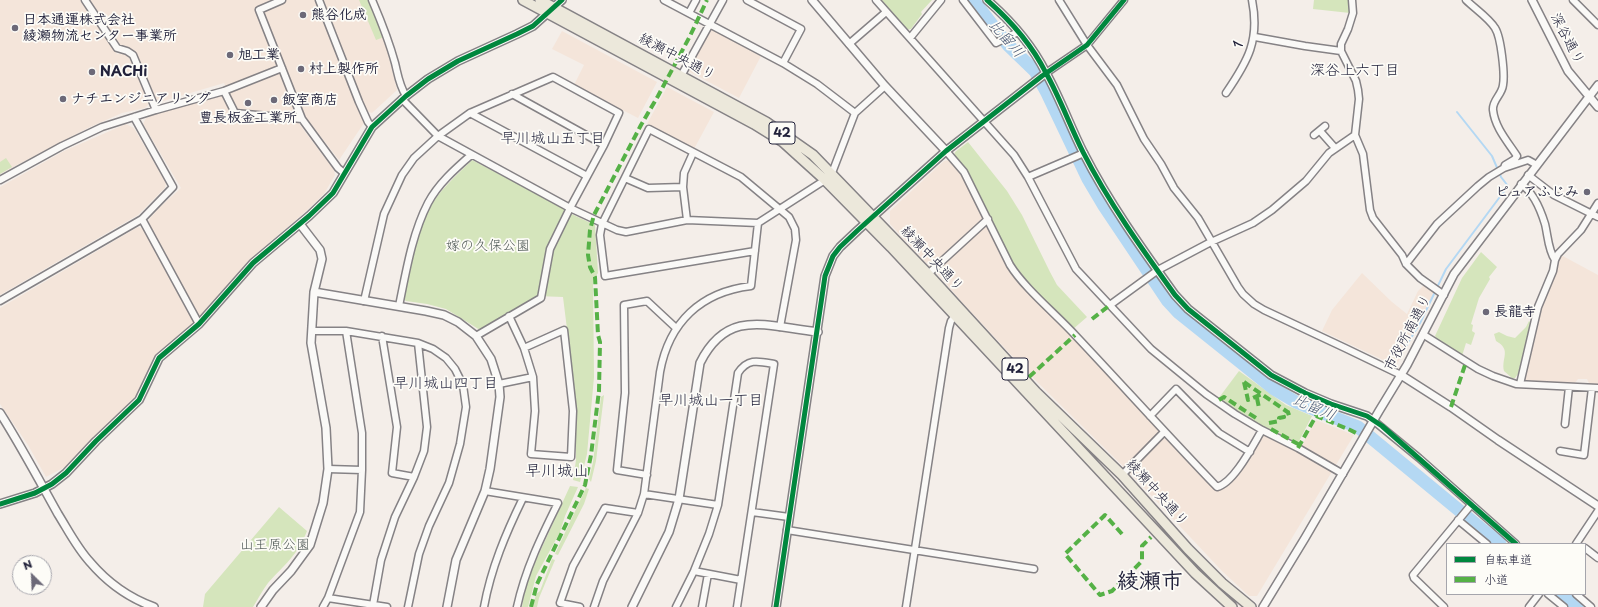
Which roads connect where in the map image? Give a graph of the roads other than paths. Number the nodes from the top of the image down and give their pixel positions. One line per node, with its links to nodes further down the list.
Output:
1 (85, 0): 47 (street)
2 (282, 0): 36 (street)
3 (319, 0): 54 (street)
4 (372, 0): 44 (street)
5 (523, 0): 24 (main road, 綾瀬中央通り / 42)
6 (540, 0): 24 (main road, 綾瀬中央通り / 42)
7 (562, 0): 24 (street)
8 (664, 0): 26 (street)
9 (696, 0): 26 (street)
10 (723, 0): 27 (street)
11 (747, 0): 35 (street)
12 (812, 0): 32 (street)
13 (876, 0): 25 (street)
14 (941, 0): 31 (street)
15 (962, 0): 29 (street)
16 (987, 0): 29 (street)
17 (1059, 0): 33 (street)
18 (1124, 0): 33 (street)
19 (1252, 0): 30 (street, 1)
20 (1352, 0): 34 (street)
21 (1466, 0): 66 (street)
22 (1532, 0): 45 (street, 深谷通り)
23 (1576, 1): 28 (street)
24 (551, 10): 37 (main road, 綾瀬中央通り / 42); 44 (street)
25 (886, 12): 31 (street); 32 (street)
26 (691, 14): 27 (street)
27 (708, 23): 35 (street); 37 (street)
28 (1598, 25)
29 (1018, 32): 38 (street)
30 (1255, 37): 34 (street); 42 (street, 1)
31 (910, 38): 52 (street)
32 (849, 44): 40 (street)
33 (1087, 45): 38 (street); 87 (street)
34 (1341, 51): 57 (street)
35 (783, 63): 49 (street)
36 (282, 68): 41 (street); 51 (street)
37 (671, 74): 70 (main road, 綾瀬中央通り / 42)
38 (1044, 74): 52 (street); 63 (street)
39 (1598, 85): 45 (street, 市役所南通り)
40 (885, 86): 49 (street); 61 (street)
41 (224, 91): 47 (street); 51 (street)
42 (1226, 93)
43 (512, 94): 48 (street); 59 (street); 59 (street)
44 (404, 97): 54 (street); 58 (street)
45 (1590, 97): 46 (street, 深谷通り); 65 (street, 市役所南通り)
46 (1598, 107)
47 (156, 110): 50 (street)
48 (470, 113): 58 (street); 69 (street)
49 (855, 113): 70 (street)
50 (134, 117): 73 (street); 80 (street)
51 (302, 119): 67 (street)
52 (984, 121): 61 (street); 71 (street)
53 (1325, 126): 55 (street)
54 (372, 127): 67 (street)
55 (1320, 131): 56 (street); 60 (street)
56 (1314, 135)
57 (1355, 135): 60 (street); 90 (street)
58 (438, 136): 64 (street); 96 (street)
59 (604, 145): 69 (street)
60 (1335, 148): 87 (street)
61 (946, 151): 81 (street); 83 (street)
62 (694, 153): 72 (street); 75 (street); 78 (street)
63 (1082, 154): 71 (street); 91 (street)
64 (471, 155): 77 (street); 98 (street)
65 (1537, 165): 66 (street); 68 (street, 市役所南通り)
66 (1504, 168): 90 (street)
67 (344, 173): 85 (street)
68 (1528, 175): 74 (street, 市役所南通り); 79 (street)
69 (587, 176): 77 (street)
70 (829, 176): 78 (street); 83 (main road, 綾瀬中央通り / 42)
71 (1028, 177): 97 (street)
72 (625, 178): 75 (street); 86 (street)
73 (0, 180)
74 (1521, 184): 89 (street); 94 (street, 市役所南通り)
75 (684, 187): 82 (street)
76 (1598, 203): 79 (street)
77 (570, 208): 86 (street); 99 (street)
78 (781, 209): 84 (street); 102 (street)
79 (1595, 216): 89 (street)
80 (142, 219): 95 (street); 101 (street)
81 (988, 219): 92 (street); 119 (street)
82 (687, 220): 84 (street); 86 (street)
83 (870, 220): 92 (main road, 綾瀬中央通り / 42); 100 (main road, 綾瀬中央通り / 42); 106 (street)
84 (758, 223): 88 (street)
85 (300, 224): 93 (street); 101 (street)
86 (602, 224): 88 (street)
87 (1212, 242): 91 (street); 112 (street)
88 (755, 251): 103 (street)
89 (1555, 260): 115 (street)
90 (1406, 264): 94 (street)
91 (1156, 272): 97 (street); 120 (street)
92 (928, 274): 130 (main road, 綾瀬中央通り / 42)
93 (314, 292): 96 (street); 104 (street)
94 (1444, 295): 107 (street, 市役所南通り)
95 (0, 301)
96 (364, 301): 98 (street)
97 (1110, 305): 122 (street)
98 (399, 306): 109 (street)
99 (509, 316): 109 (street); 111 (street)
100 (955, 316): 151 (street); 178 (main road, 綾瀬中央通り / 42)
101 (199, 324): 132 (street)
102 (780, 327): 106 (street); 136 (street)
103 (676, 328): 129 (street); 129 (street)
104 (312, 331): 105 (street); 126 (street)
105 (346, 331): 108 (street); 127 (street)
106 (818, 332): 145 (street)
107 (1424, 335): 112 (street, 市役所南通り); 115 (street)
108 (382, 336): 110 (street); 131 (street)
109 (476, 336): 114 (street)
110 (418, 342): 131 (street); 166 (street)
111 (524, 348): 113 (street); 113 (street)
112 (1401, 376): 120 (street, 市役所南通り); 140 (street)
113 (533, 377): 114 (street)
114 (499, 384): 133 (street)
115 (1520, 384): 116 (street)
116 (1569, 387): 117 (street); 121 (street)
117 (1595, 388): 124 (street)
118 (0, 414): 132 (street)
119 (1150, 416): 123 (street); 125 (street)
120 (1374, 421): 128 (street, 市役所南通り); 139 (street)
121 (1566, 424)
122 (1262, 430): 125 (street); 128 (street)
123 (1164, 432): 125 (street); 130 (street)
124 (1560, 451)
125 (1250, 452)
126 (328, 469): 127 (street); 163 (street)
127 (362, 470): 160 (street)
128 (1343, 474): 180 (street, 市役所南通り)
129 (647, 475): 134 (street)
130 (1122, 475): 179 (main road, 綾瀬中央通り / 42)
131 (414, 477): 161 (street)
132 (44, 489): 137 (street); 162 (street)
133 (485, 491): 135 (street); 167 (street)
134 (644, 494): 136 (street); 143 (street)
135 (523, 498): 168 (street); 169 (street)
136 (679, 499): 138 (street); 172 (street)
137 (0, 504)
138 (718, 505): 142 (street); 154 (street)
139 (1471, 505): 144 (street); 148 (street)
140 (1598, 506)
141 (1598, 511): 149 (street)
142 (752, 512): 145 (street); 156 (street)
143 (638, 513): 170 (street); 171 (street)
144 (1462, 516): 147 (street); 181 (street)
145 (789, 517): 146 (street)
146 (787, 530): 151 (street); 176 (street)
147 (1486, 543)
148 (1515, 543)
149 (1578, 543)
150 (1586, 549): 152 (street)
151 (915, 551): 153 (street); 177 (street)
152 (1598, 558)
153 (1034, 570)
154 (694, 571): 155 (street); 173 (street)
155 (708, 574): 156 (street); 174 (street)
156 (741, 580): 175 (street)
157 (1538, 595): 182 (street)
158 (1549, 595): 183 (street)
159 (1577, 595): 184 (street)
160 (328, 598): 161 (street); 164 (street)
161 (373, 605): 165 (street)
162 (154, 607)
163 (261, 607)
164 (323, 607)
165 (387, 607)
166 (408, 607)
167 (447, 607)
168 (484, 607)
169 (517, 607)
170 (580, 607)
171 (594, 607)
172 (632, 607)
173 (676, 607)
174 (702, 607)
175 (737, 607)
176 (776, 607)
177 (906, 607)
178 (1232, 607)
179 (1251, 607)
180 (1263, 607)
181 (1444, 607)
182 (1529, 607)
183 (1564, 607)
184 (1591, 607)

